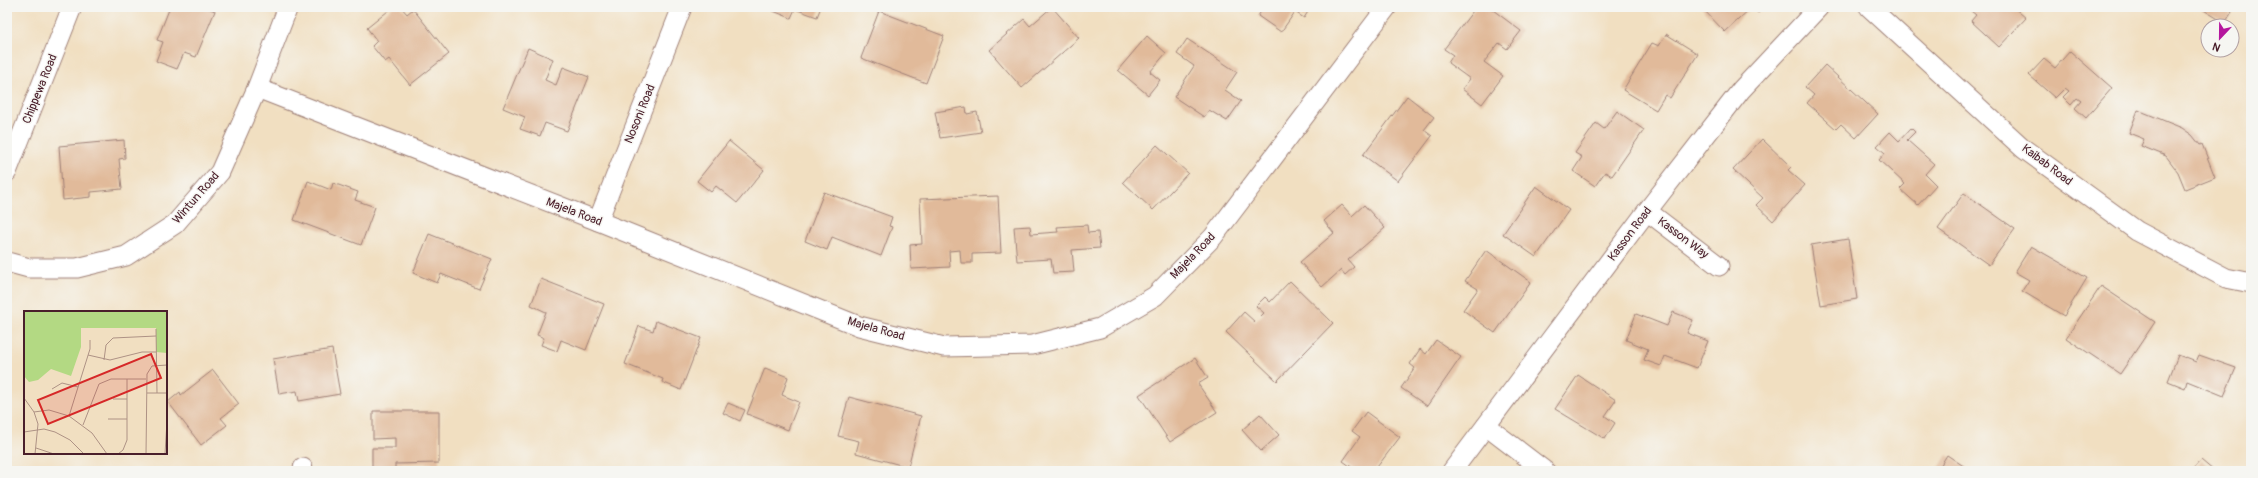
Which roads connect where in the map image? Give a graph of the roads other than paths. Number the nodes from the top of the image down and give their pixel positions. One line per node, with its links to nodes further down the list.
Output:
1 (72, 7): 8 (street, Chippewa Road)
2 (288, 7): 7 (street, Wintun Road)
3 (682, 7): 10 (street, Nosoni Road)
4 (1387, 7): 10 (street, Majela Road)
5 (1819, 7): 9 (street, Kasson Road)
6 (1869, 7): 13 (street, Kaibab Road)
7 (257, 88): 10 (street, Majela Road); 11 (street, Wintun Road)
8 (7, 172)
9 (1647, 210): 12 (street, Kasson Way); 14 (street, Kasson Road)
10 (598, 221)
11 (7, 262)
12 (1719, 266)
13 (2251, 284)
14 (1486, 426): 15 (street, Kasson Road); 16 (street)
15 (1452, 471)
16 (1544, 471)

